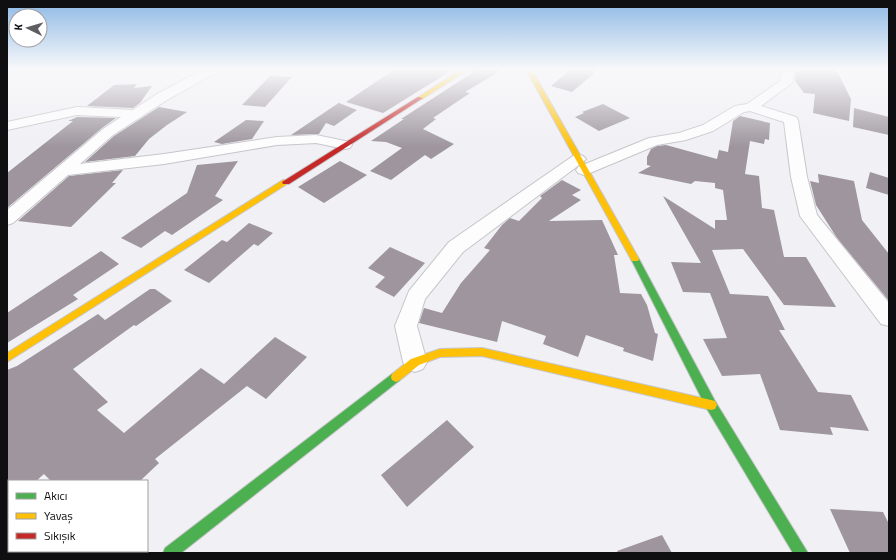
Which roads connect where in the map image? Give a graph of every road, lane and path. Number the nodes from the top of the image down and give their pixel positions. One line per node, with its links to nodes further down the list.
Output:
1 (167, 95): 6 (street)
2 (424, 95): 8 (street)
3 (542, 95): 9 (street)
4 (768, 95): 5 (street)
5 (751, 107): 9 (street); 12 (street)
6 (135, 114): 7 (street); 10 (street)
7 (7, 126)
8 (345, 145): 10 (street); 13 (street)
9 (581, 165): 14 (street); 15 (street)
10 (63, 171): 11 (street)
11 (7, 220)
12 (889, 318)
13 (7, 358)
14 (415, 362): 15 (street); 16 (street)
15 (711, 406): 17 (street)
16 (170, 553)
17 (801, 553)

